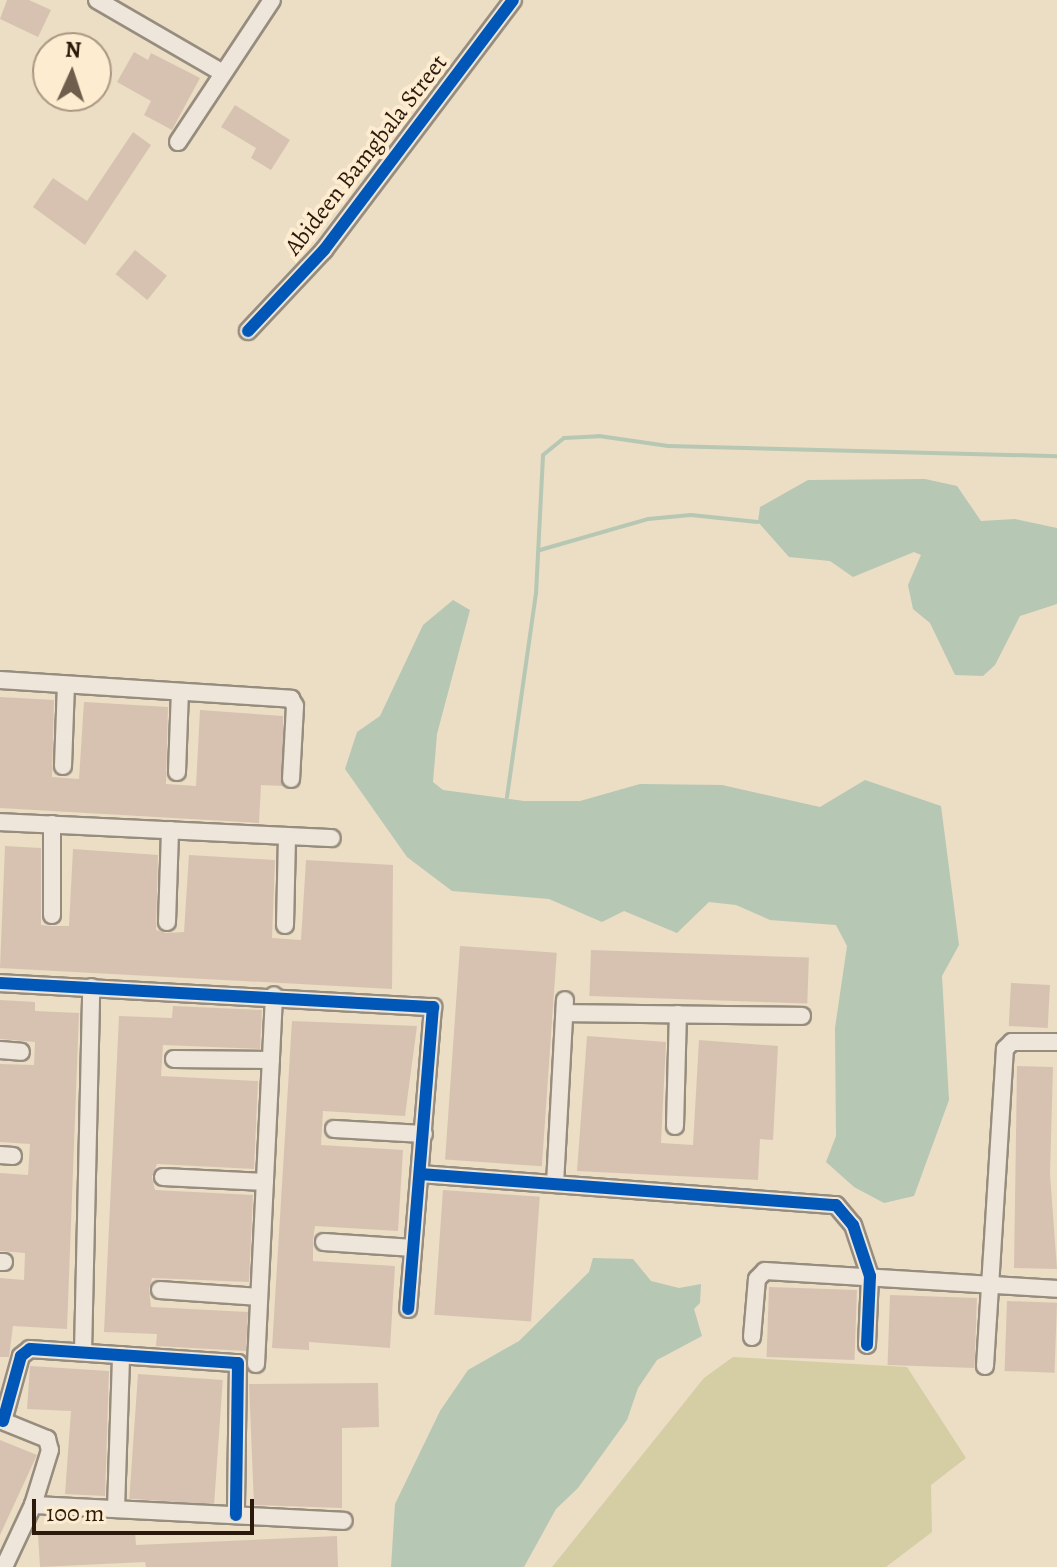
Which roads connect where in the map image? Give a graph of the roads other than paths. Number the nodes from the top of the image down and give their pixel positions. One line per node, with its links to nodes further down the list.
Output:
1 (97, 0): 4 (street)
2 (272, 0): 4 (street)
3 (513, 0): 6 (street, Abideen Bamgbala Street)
4 (221, 72): 5 (street)
5 (178, 142)
6 (248, 331)
7 (0, 680): 8 (street)
8 (66, 685): 9 (street); 10 (street)
9 (180, 692): 11 (street); 12 (street)
10 (63, 766)
11 (177, 772)
12 (291, 779)
13 (0, 822): 14 (street)
14 (52, 824): 15 (street); 18 (street)
15 (170, 830): 16 (street); 19 (street)
16 (287, 836): 17 (street); 20 (street)
17 (332, 838)
18 (52, 915)
19 (167, 922)
20 (285, 925)
21 (0, 983): 22 (street)
22 (91, 987): 23 (street); 48 (street)
23 (274, 995): 30 (street); 33 (street)
24 (678, 1014): 25 (street); 31 (street); 37 (street)
25 (802, 1016)
26 (1057, 1042): 41 (street)
27 (0, 1050): 28 (street)
28 (21, 1052)
29 (174, 1059): 30 (street)
30 (271, 1060): 36 (street)
31 (675, 1126)
32 (334, 1129): 33 (street)
33 (424, 1134): 34 (street)
34 (420, 1174): 37 (street); 39 (street)
35 (163, 1177): 36 (street)
36 (265, 1182): 44 (street)
37 (555, 1184): 40 (street)
38 (324, 1242): 39 (street)
39 (413, 1248): 45 (street)
40 (870, 1276): 41 (street); 46 (street); 47 (street)
41 (989, 1285): 42 (street); 51 (street)
42 (1057, 1289)
43 (160, 1290): 44 (street)
44 (259, 1297): 50 (street)
45 (408, 1309)
46 (752, 1337)
47 (867, 1345)
48 (83, 1352): 49 (street); 52 (street)
49 (121, 1355): 55 (street); 56 (street)
50 (256, 1364)
51 (985, 1366)
52 (7, 1376): 53 (street)
53 (1, 1420): 54 (street)
54 (33, 1505): 55 (street); 58 (street)
55 (116, 1509): 56 (street)
56 (236, 1515): 57 (street)
57 (344, 1521)
58 (18, 1539): 59 (street); 60 (street)
59 (4, 1567)
60 (10, 1567)

